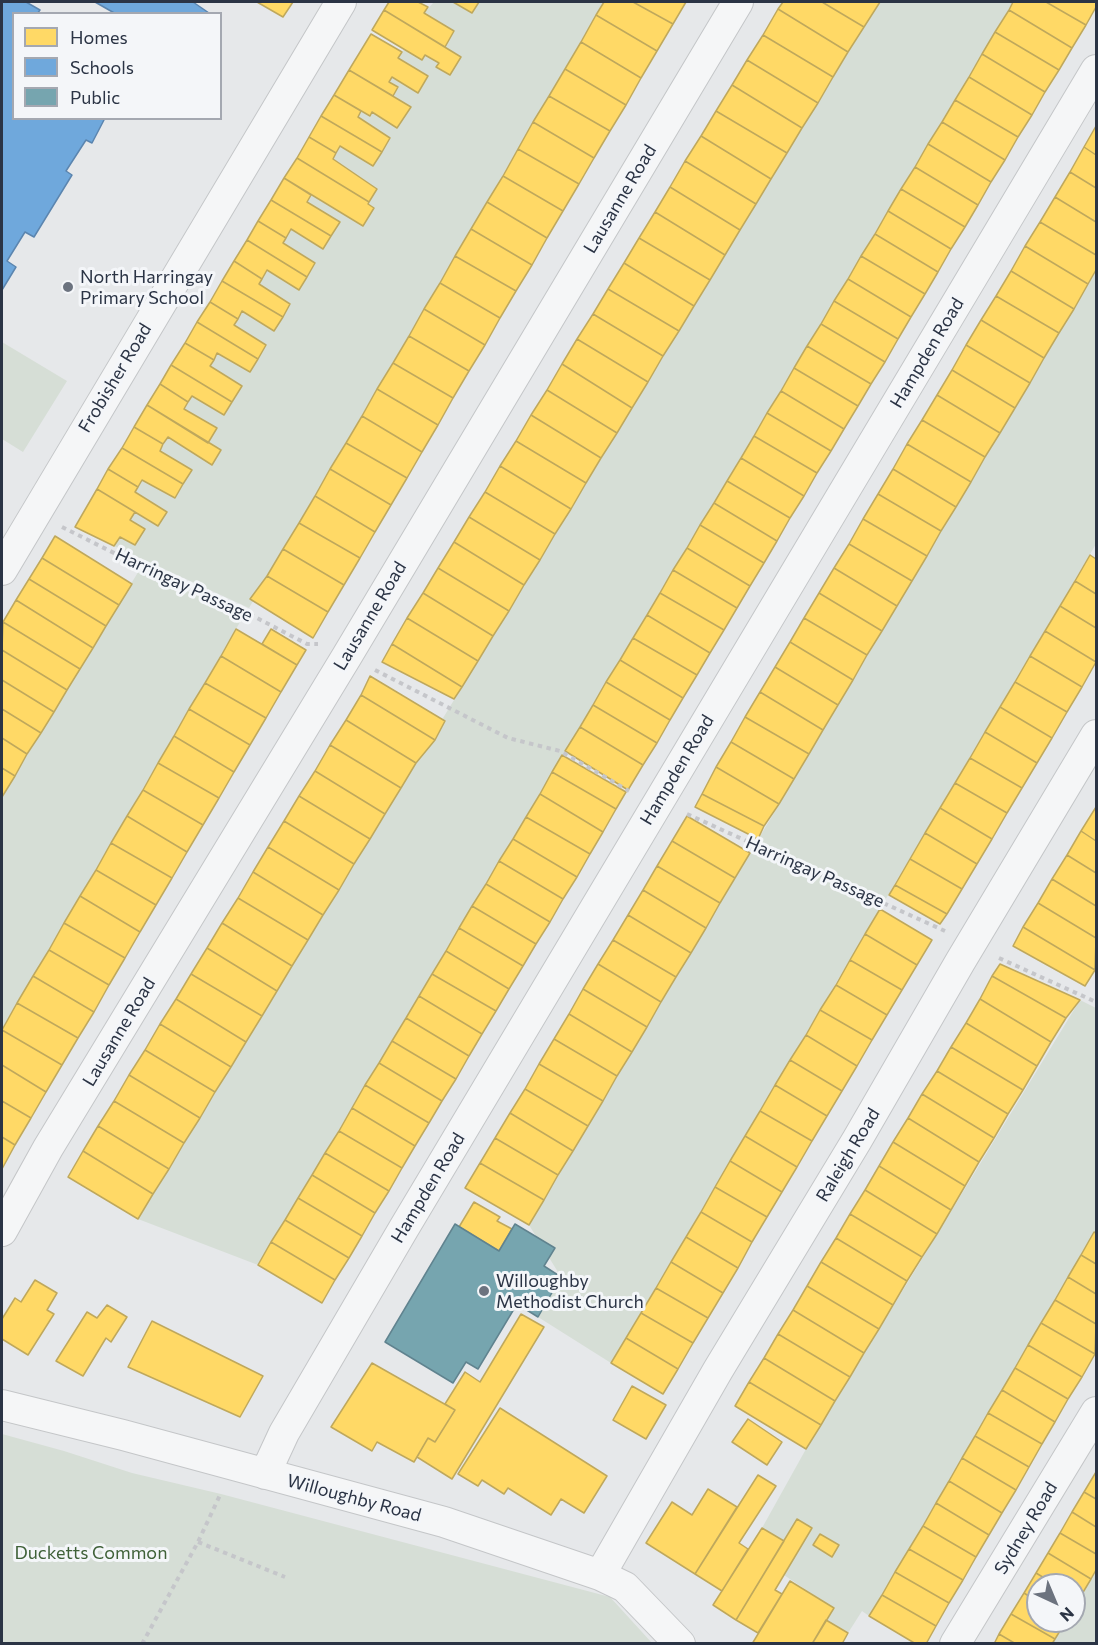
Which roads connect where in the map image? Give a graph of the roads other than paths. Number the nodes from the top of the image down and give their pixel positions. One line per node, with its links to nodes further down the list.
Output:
1 (341, 2): 4 (street, Frobisher Road)
2 (738, 2): 6 (street, Lausanne Road)
3 (1096, 70): 9 (street, Hampden Road)
4 (2, 570)
5 (1096, 735): 10 (street, Raleigh Road)
6 (2, 1231)
7 (2, 1405): 9 (street, Willoughby Road)
8 (1096, 1412): 12 (street, Sydney Road)
9 (265, 1474): 10 (street, Willoughby Road)
10 (600, 1575): 11 (street, Willoughby Road)
11 (680, 1644)
12 (956, 1644)

